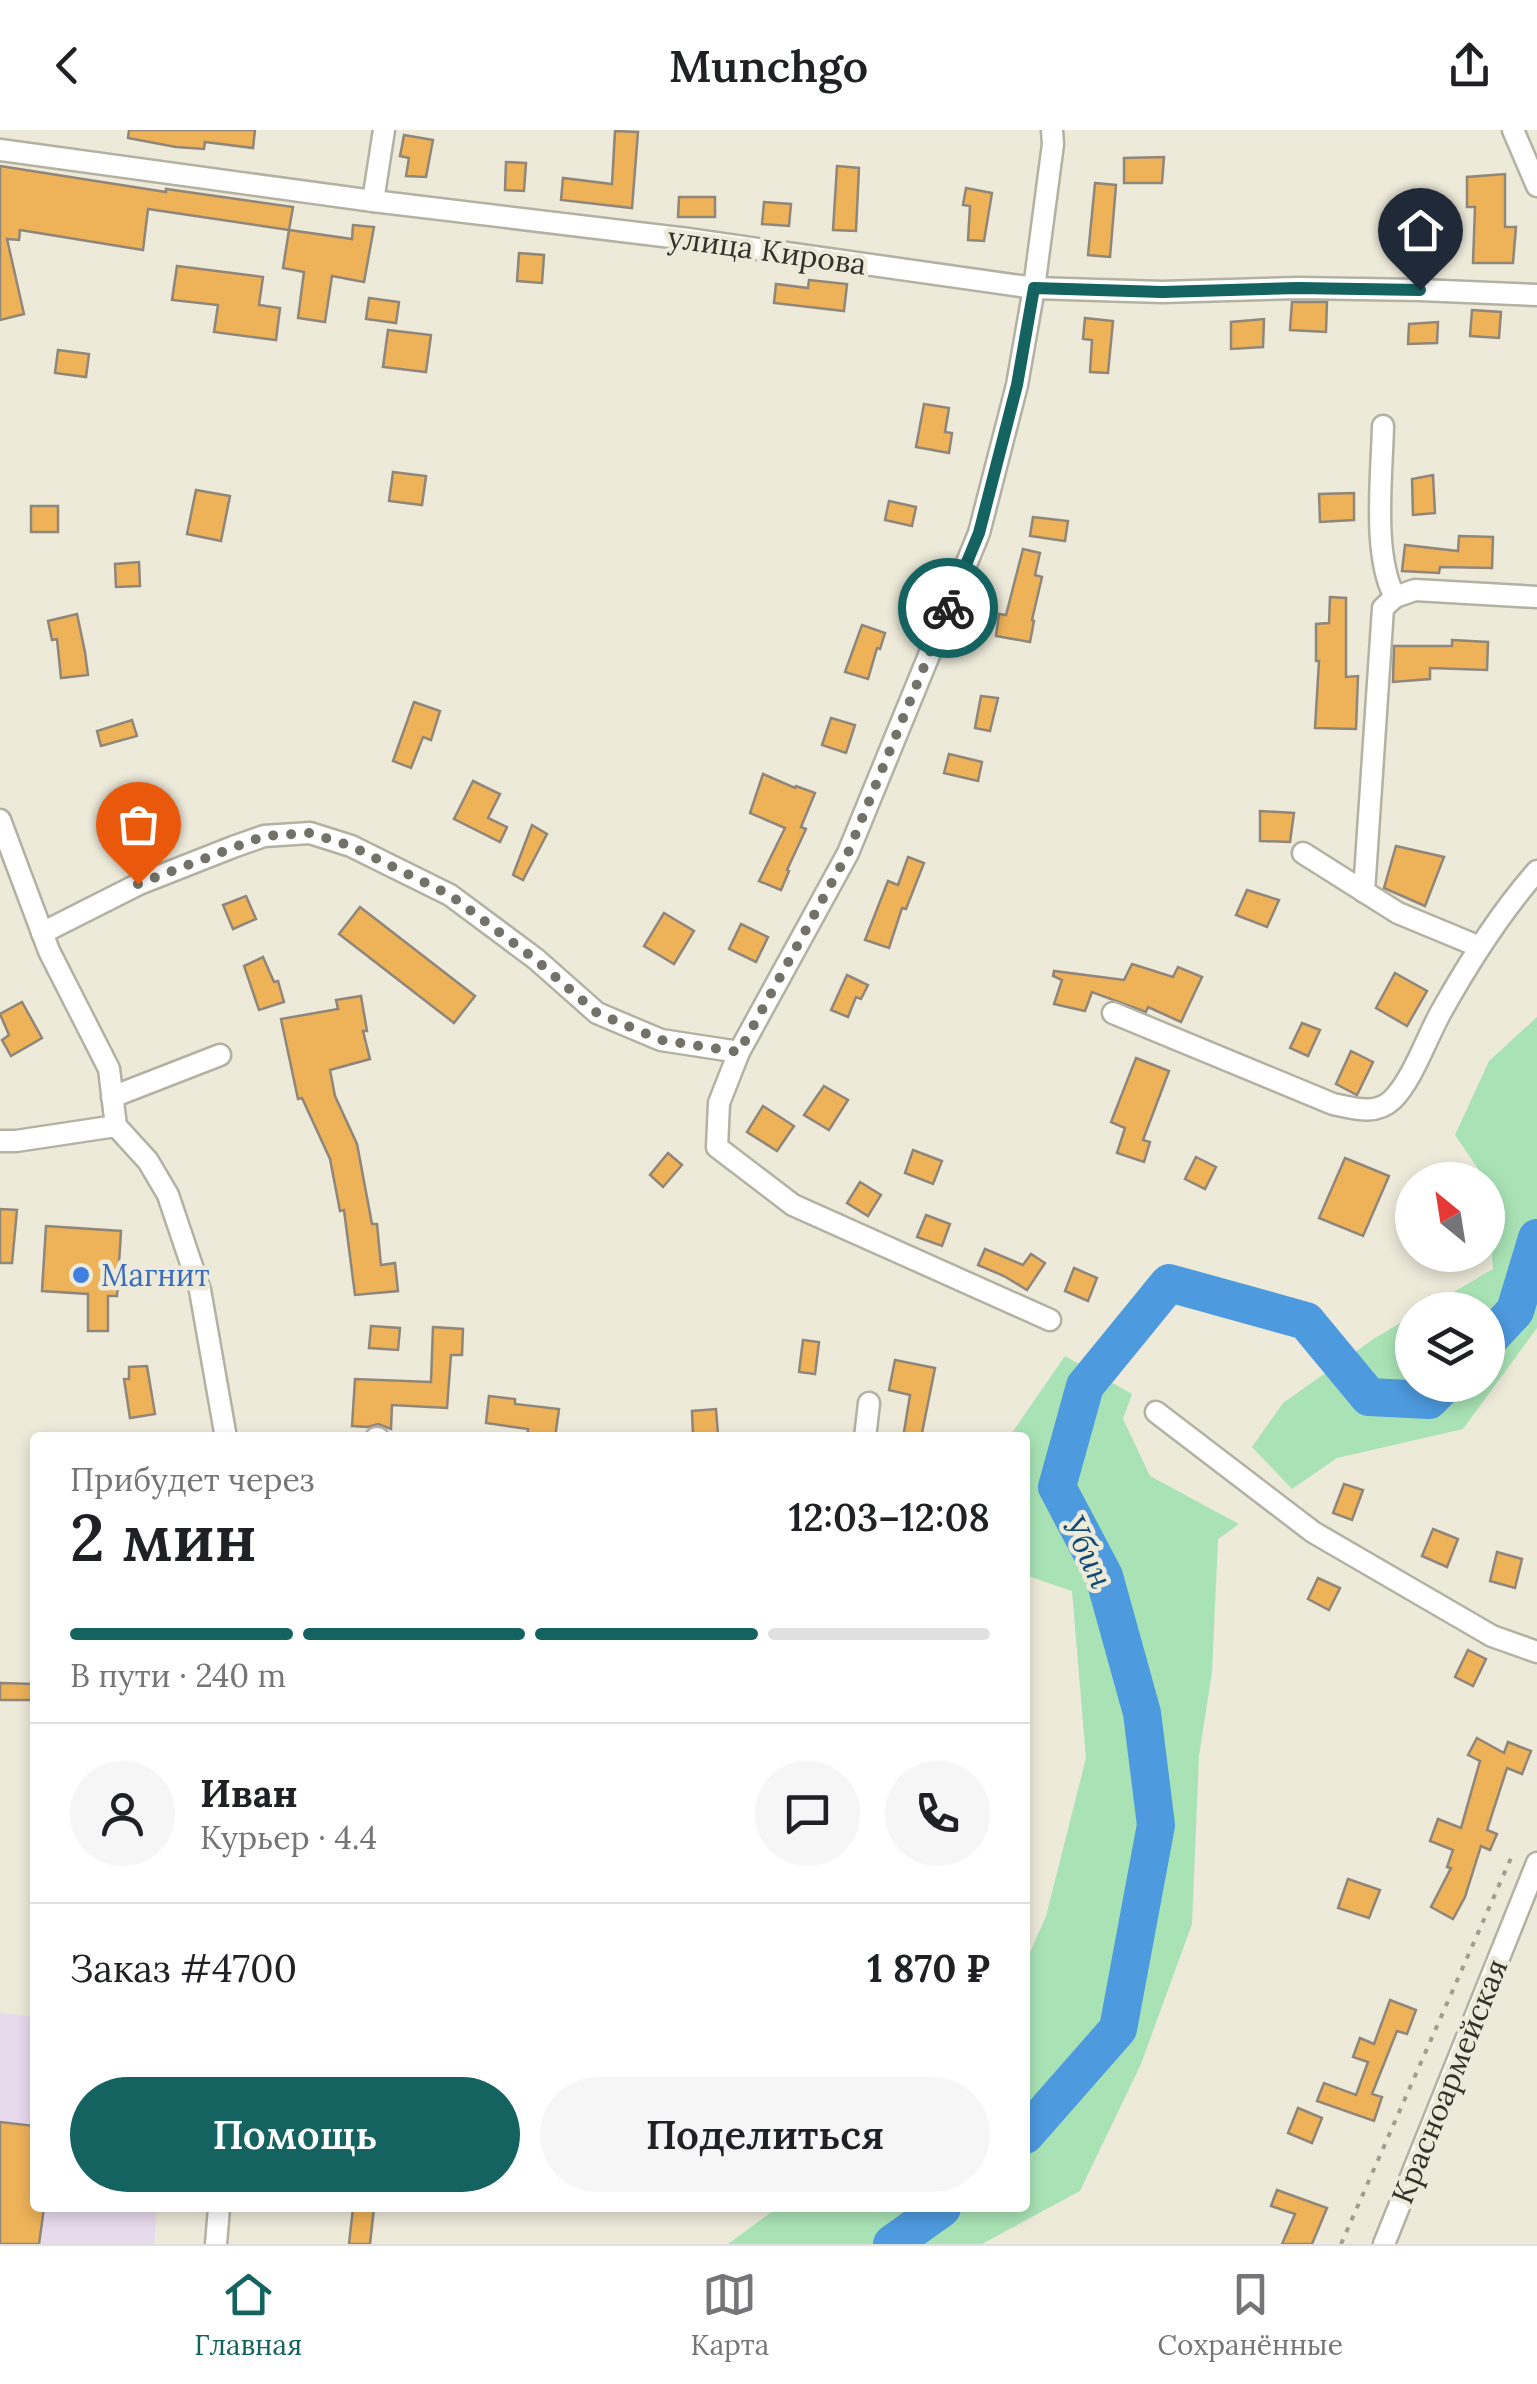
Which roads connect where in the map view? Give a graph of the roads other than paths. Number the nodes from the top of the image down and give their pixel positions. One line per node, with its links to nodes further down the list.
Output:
1 (384, 130): 6 (street)
2 (1052, 130): 7 (street)
3 (1513, 130): 5 (street)
4 (0, 150): 6 (street, улица Кирова)
5 (1537, 186)
6 (373, 201): 7 (street, улица Кирова)
7 (1034, 288): 8 (street, улица Кирова); 19 (street)
8 (1537, 294)
9 (1384, 426): 10 (street)
10 (1395, 597): 11 (street); 15 (street)
11 (1537, 597)
12 (0, 820): 16 (street)
13 (1303, 853): 15 (street)
14 (1537, 871): 17 (street)
15 (1364, 892): 17 (street)
16 (42, 934): 19 (street); 21 (street)
17 (1480, 947): 18 (street)
18 (1112, 1013)
19 (739, 1052): 24 (street)
20 (220, 1054): 21 (street)
21 (112, 1097): 22 (street)
22 (116, 1126): 23 (street); 27 (street)
23 (0, 1142)
24 (1050, 1320)
25 (869, 1403): 28 (street)
26 (1156, 1412): 29 (street)
27 (225, 1432)
28 (866, 1432)
29 (1537, 1652)
30 (1537, 1863): 33 (street, Красноармейская)
31 (218, 2212): 32 (street)
32 (216, 2244)
33 (1384, 2244)

